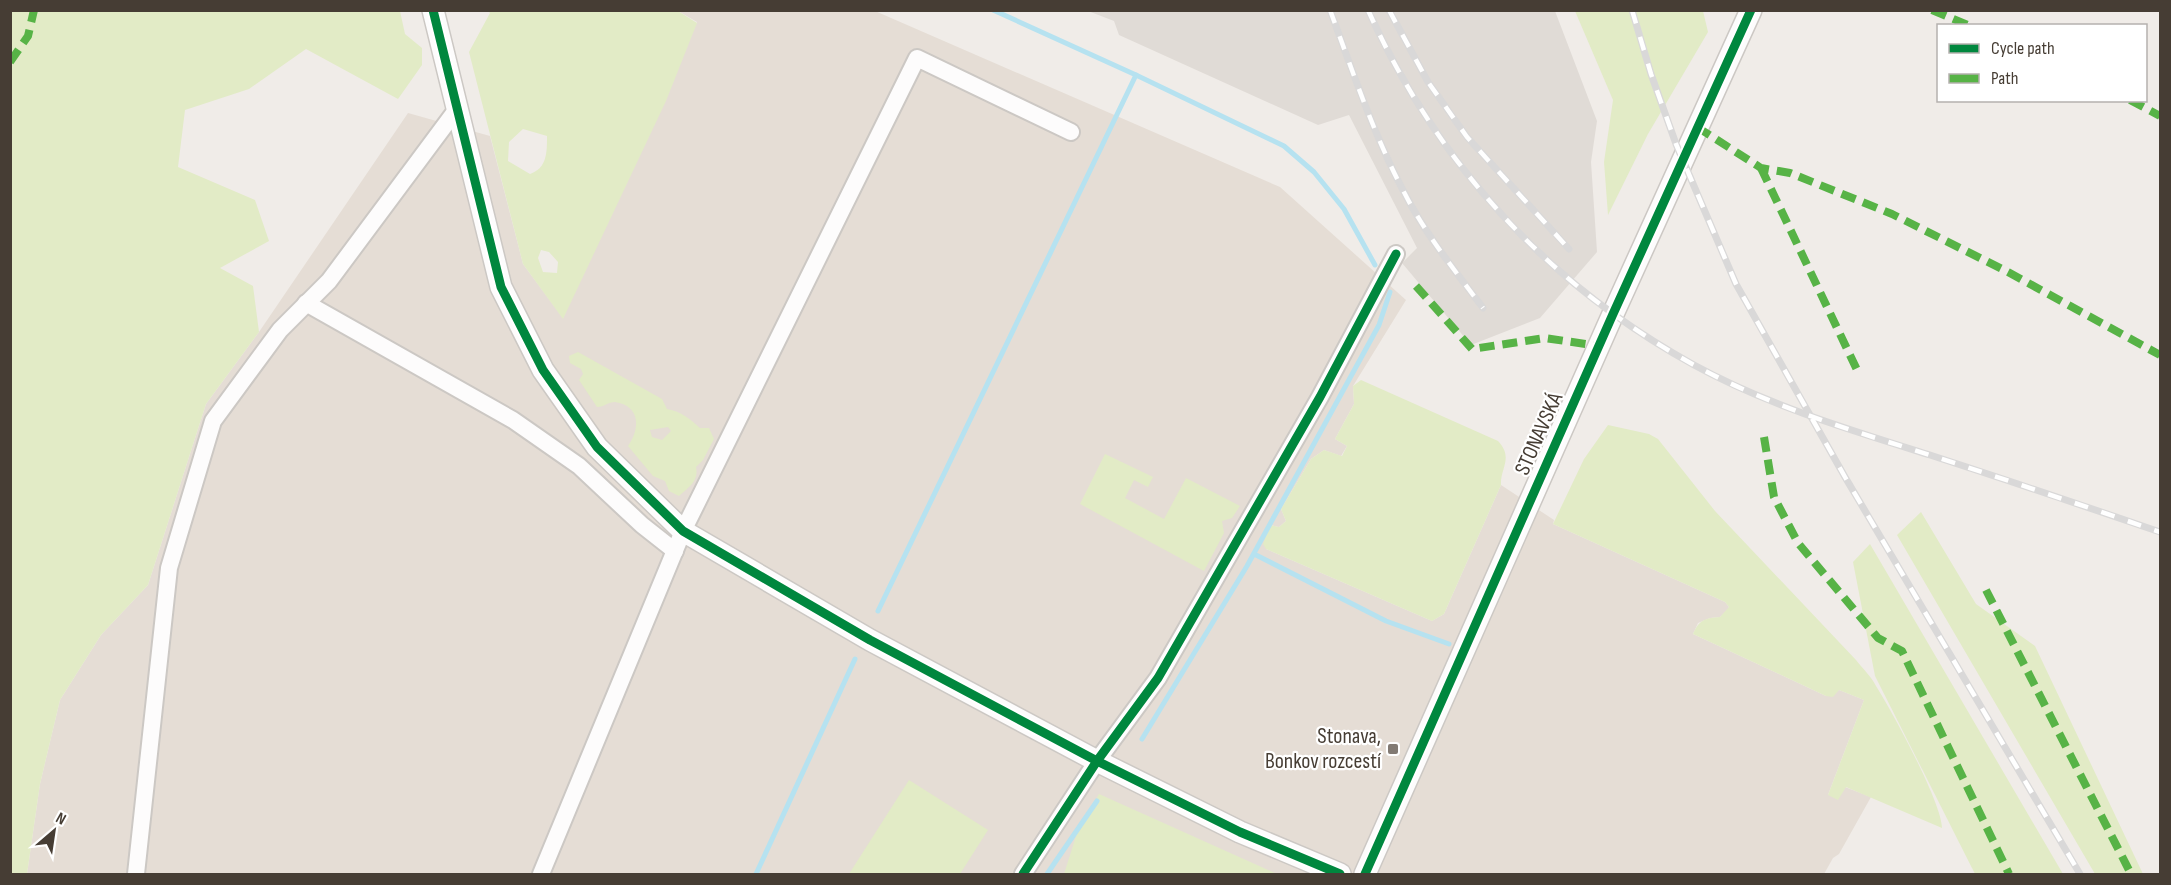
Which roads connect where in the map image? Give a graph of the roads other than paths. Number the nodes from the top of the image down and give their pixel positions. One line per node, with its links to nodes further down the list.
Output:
1 (433, 10): 3 (street)
2 (1751, 10): 14 (street, STONAVSKÁ)
3 (457, 110): 6 (street); 7 (street)
4 (1071, 132): 7 (street)
5 (1395, 254): 9 (street)
6 (306, 303): 8 (street); 10 (street)
7 (683, 531): 8 (street); 9 (street)
8 (675, 551): 11 (street)
9 (1096, 761): 12 (street); 13 (street)
10 (136, 874)
11 (541, 874)
12 (1023, 874)
13 (1340, 874)
14 (1365, 874)

